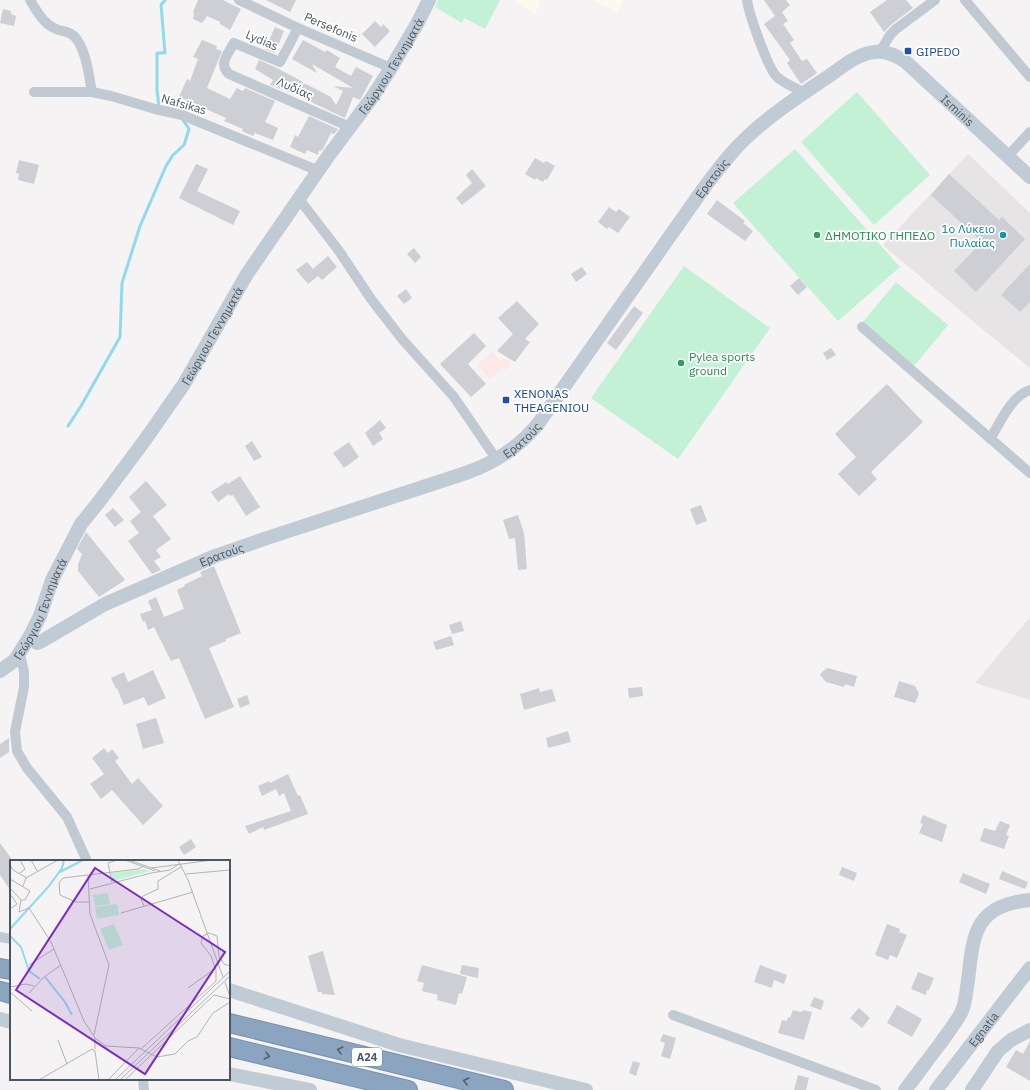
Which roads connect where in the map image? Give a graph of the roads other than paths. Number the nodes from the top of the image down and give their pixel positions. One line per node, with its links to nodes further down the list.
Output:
1 (30, 0): 13 (street)
2 (239, 0): 7 (street, Persefonis)
3 (429, 0): 9 (street, Γεώργιου Γεννηματά)
4 (747, 0): 14 (street)
5 (935, 0): 8 (street)
6 (965, 0): 11 (street)
7 (298, 28): 9 (street, Persefonis); 10 (street, Lydias)
8 (880, 52): 14 (street, Ερατούς); 17 (street, Isminis)
9 (391, 68): 15 (street, Γεώργιου Γεννηματά)
10 (229, 74): 15 (street, Λυδίας)
11 (1030, 77)
12 (34, 92): 13 (street, Nafsikas)
13 (92, 92): 18 (street, Nafsikas)
14 (804, 93): 24 (street, Ερατούς)
15 (350, 127): 18 (street, Γεώργιου Γεννηματά)
16 (1030, 132): 17 (street)
17 (1008, 156): 19 (street, Isminis)
18 (319, 171): 20 (street, Γεώργιου Γεννηματά)
19 (1030, 177)
20 (299, 199): 24 (street); 26 (street, Γεώργιου Γεννηματά)
21 (862, 327): 23 (street)
22 (1030, 390): 23 (street)
23 (990, 439): 25 (street)
24 (498, 460): 26 (street, Ερατούς)
25 (1030, 473)
26 (30, 636): 27 (street, Γεώργιου Γεννηματά)
27 (20, 654): 28 (street, Γεώργιου Γεννηματά); 29 (street)
28 (0, 671)
29 (87, 860)
30 (1030, 900): 53 (street)
31 (0, 937): 32 (street)
32 (10, 939)
33 (0, 968): 35 (highway)
34 (1030, 968): 54 (street, Egnatia)
35 (10, 970)
36 (230, 990): 51 (street)
37 (0, 992): 38 (highway)
38 (10, 994)
39 (673, 1016): 52 (street)
40 (0, 1019): 41 (street)
41 (10, 1022)
42 (230, 1023): 50 (highway, Α24, one-way to 42)
43 (1030, 1030): 55 (street)
44 (230, 1047): 49 (highway, Α24, one-way to 49)
45 (230, 1074): 48 (street)
46 (143, 1080): 47 (street)
47 (144, 1090)
48 (310, 1090)
49 (408, 1090)
50 (504, 1090)
51 (586, 1090)
52 (876, 1090)
53 (905, 1090)
54 (936, 1090)
55 (972, 1090)

